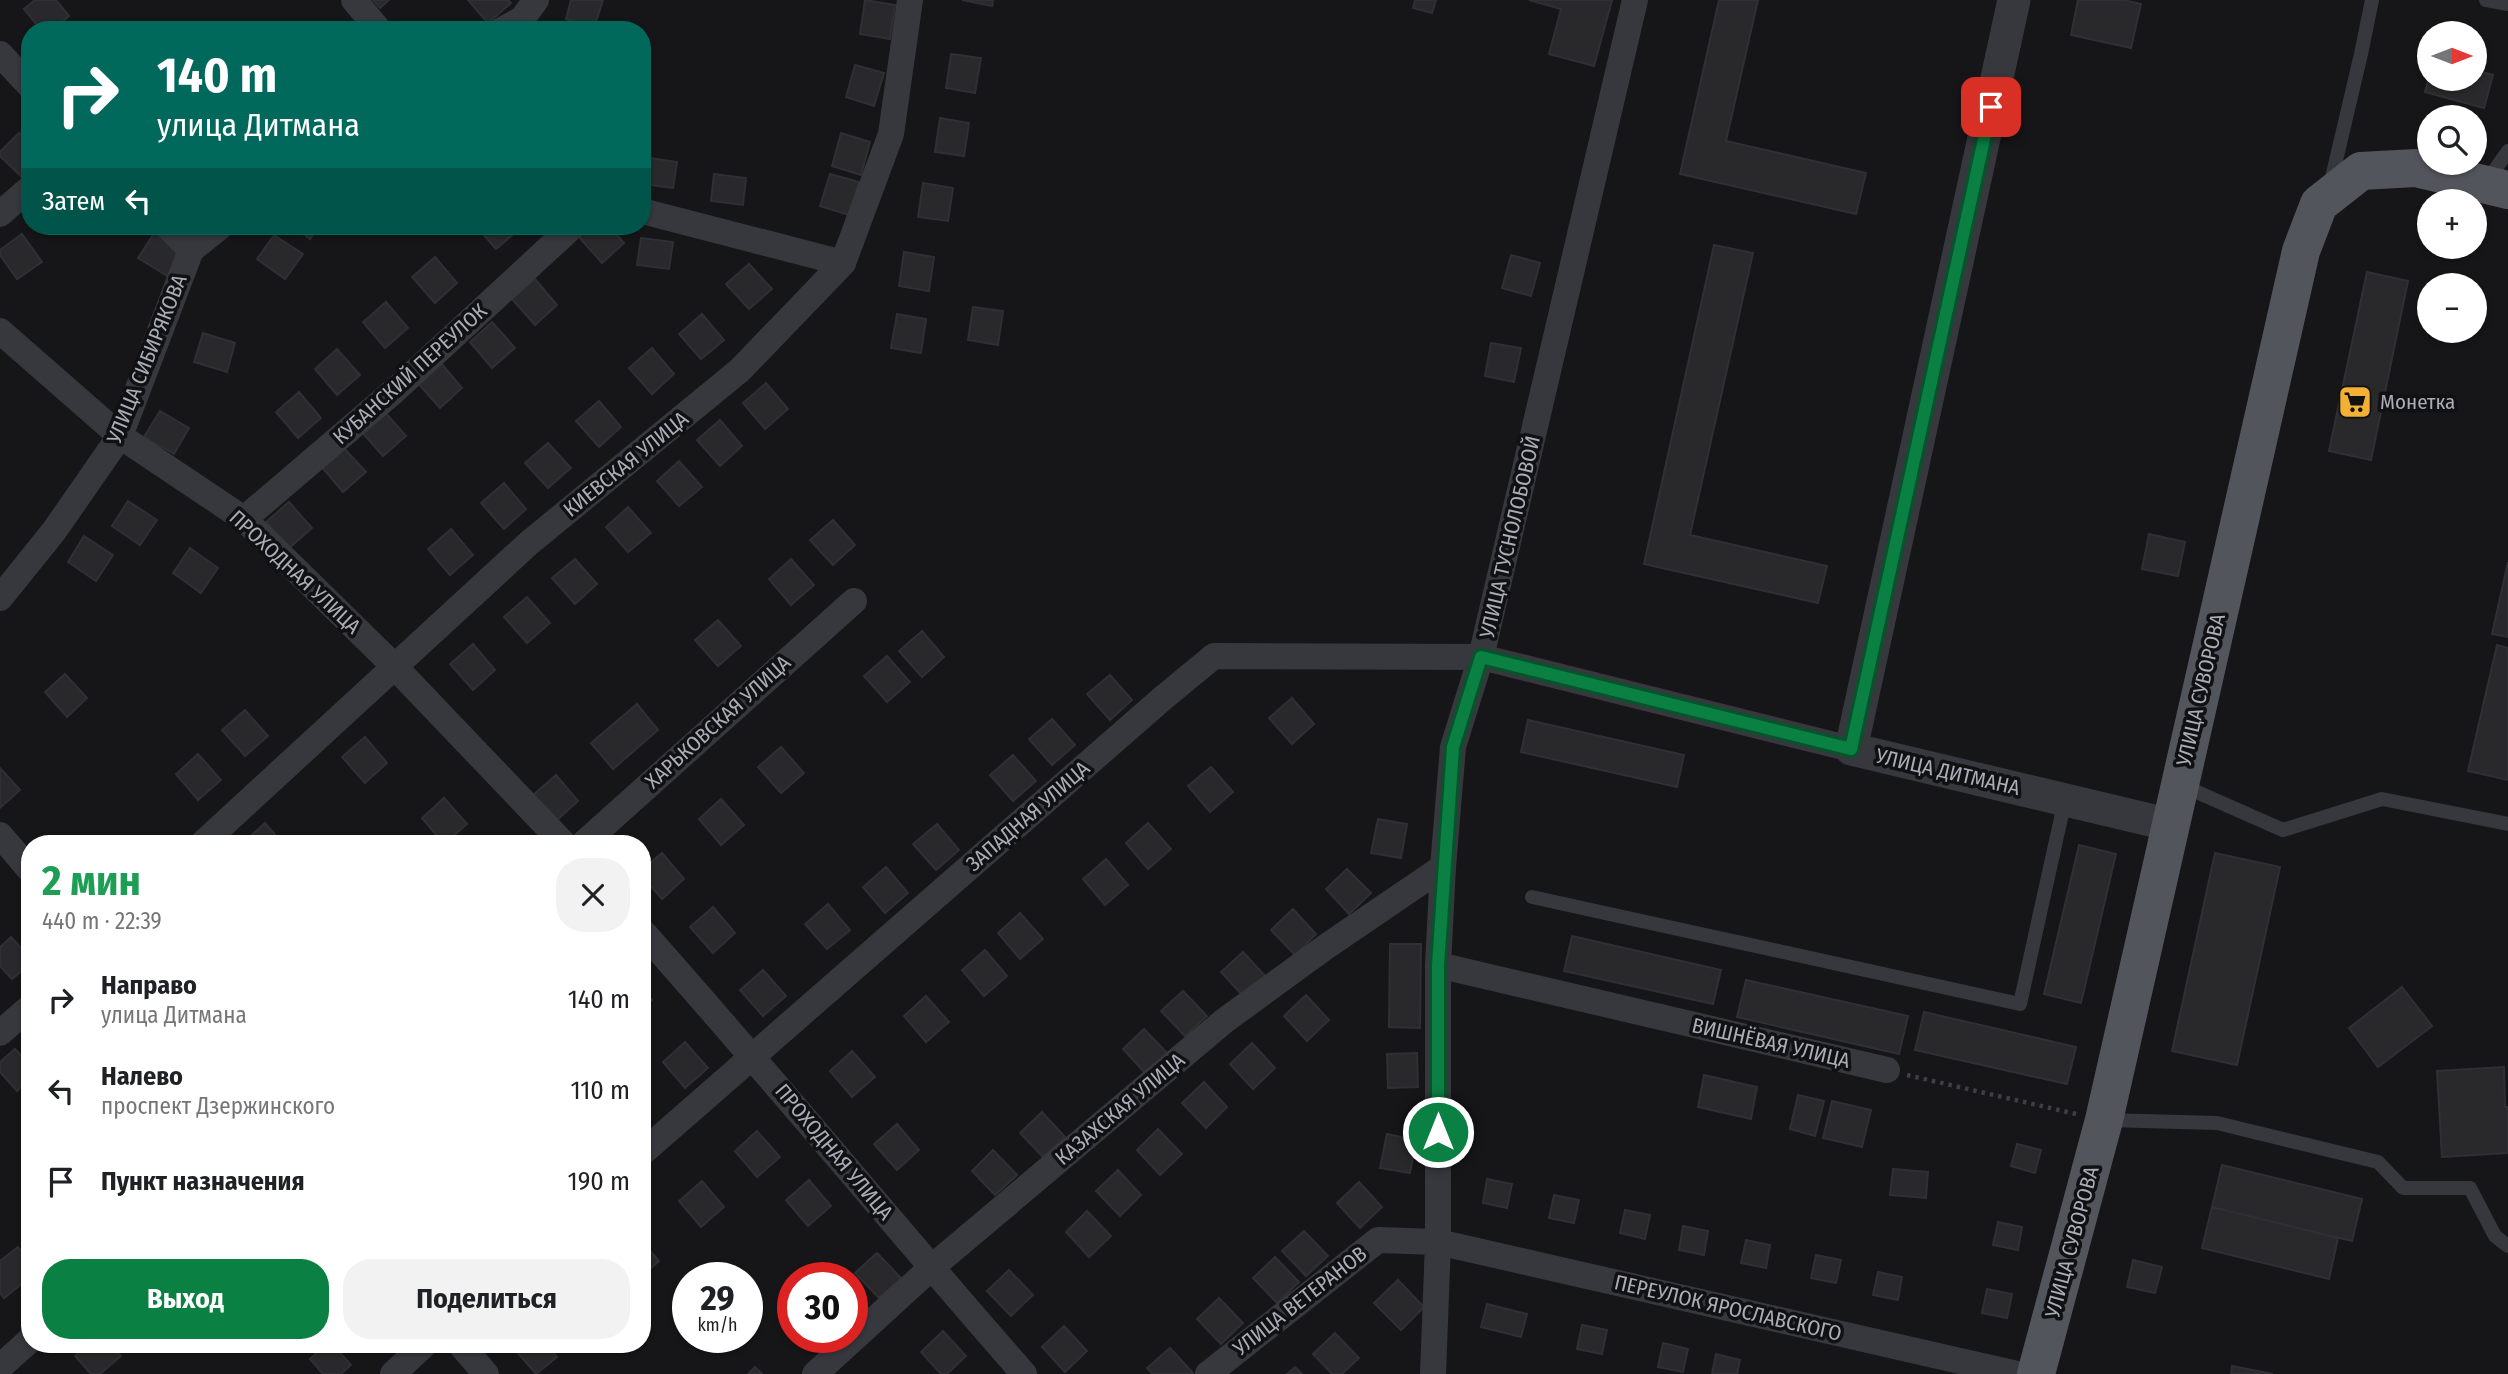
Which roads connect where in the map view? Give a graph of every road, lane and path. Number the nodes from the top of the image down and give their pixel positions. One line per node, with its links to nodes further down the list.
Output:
1 (354, 0): 9 (street)
2 (536, 0): 10 (street)
3 (910, 0): 23 (street, КИЕВСКАЯ УЛИЦА)
4 (1635, 0): 29 (street, УЛИЦА ТУСНОЛОБОВОЙ)
5 (2014, 0): 31 (street)
6 (2372, 0): 16 (lane)
7 (2486, 0): 8 (lane)
8 (2508, 4)
9 (372, 21)
10 (518, 21)
11 (0, 54): 12 (street)
12 (21, 76)
13 (2508, 151): 14 (lane)
14 (2496, 187): 16 (main road, УЛИЦА СУВОРОВА)
15 (21, 196): 18 (street)
16 (2327, 198): 32 (main road, УЛИЦА СУВОРОВА)
17 (651, 213): 23 (street)
18 (0, 214)
19 (176, 235): 22 (street)
20 (210, 235): 22 (street, УЛИЦА СИБИРЯКОВА)
21 (563, 235): 26 (street, КУБАНСКИЙ ПЕРЕУЛОК)
22 (191, 250): 25 (street, УЛИЦА СИБИРЯКОВА)
23 (843, 262): 30 (street, КИЕВСКАЯ УЛИЦА)
24 (0, 331): 25 (street, ПРОХОДНАЯ УЛИЦА)
25 (120, 436): 26 (street, ПРОХОДНАЯ УЛИЦА); 27 (street, УЛИЦА СИБИРЯКОВА)
26 (244, 519): 30 (street, ПРОХОДНАЯ УЛИЦА)
27 (0, 598)
28 (854, 601): 39 (street, ХАРЬКОВСКАЯ УЛИЦА)
29 (1481, 657): 31 (street, УЛИЦА ДИТМАНА); 41 (street, УЛИЦА ТУСНОЛОБОВОЙ); 47 (street, ЗАПАДНАЯ УЛИЦА)
30 (394, 666): 37 (street, КИЕВСКАЯ УЛИЦА); 38 (street, ПРОХОДНАЯ УЛИЦА)
31 (1851, 749): 33 (street, УЛИЦА ДИТМАНА)
32 (2180, 784): 34 (lane); 35 (main road, УЛИЦА СУВОРОВА)
33 (2065, 800): 35 (street, УЛИЦА ДИТМАНА); 42 (lane)
34 (2508, 824)
35 (2171, 825): 49 (main road, УЛИЦА СУВОРОВА)
36 (0, 835): 40 (street)
37 (212, 835)
38 (555, 835)
39 (593, 835)
40 (21, 860)
41 (1443, 867): 44 (street, УЛИЦА ТУСНОЛОБОВОЙ); 53 (street, КАЗАХСКАЯ УЛИЦА)
42 (1532, 897)
43 (651, 941): 47 (street, ПРОХОДНАЯ УЛИЦА)
44 (1438, 965): 48 (street, ВИШНЁВАЯ УЛИЦА); 51 (street, УЛИЦА ТУСНОЛОБОВОЙ)
45 (21, 1015): 46 (street)
46 (0, 1033)
47 (753, 1056): 50 (street, ЗАПАДНАЯ УЛИЦА); 53 (street, ПРОХОДНАЯ УЛИЦА)
48 (1887, 1070): 49 (path)
49 (2104, 1120): 52 (lane); 65 (main road, УЛИЦА СУВОРОВА)
50 (651, 1145)
51 (1438, 1242): 62 (street, УЛИЦА ВЕТЕРАНОВ); 63 (street, УЛИЦА ТУСНОЛОБОВОЙ); 64 (street, ПЕРЕУЛОК ЯРОСЛАВСКОГО)
52 (2508, 1246)
53 (931, 1268): 60 (street, КАЗАХСКАЯ УЛИЦА); 61 (street, ПРОХОДНАЯ УЛИЦА)
54 (21, 1348): 57 (street)
55 (415, 1353): 58 (street)
56 (468, 1353): 59 (street)
57 (0, 1367)
58 (393, 1374)
59 (486, 1374)
60 (815, 1374)
61 (1024, 1374)
62 (1208, 1374)
63 (1433, 1374)
64 (2017, 1374)
65 (2036, 1374)

